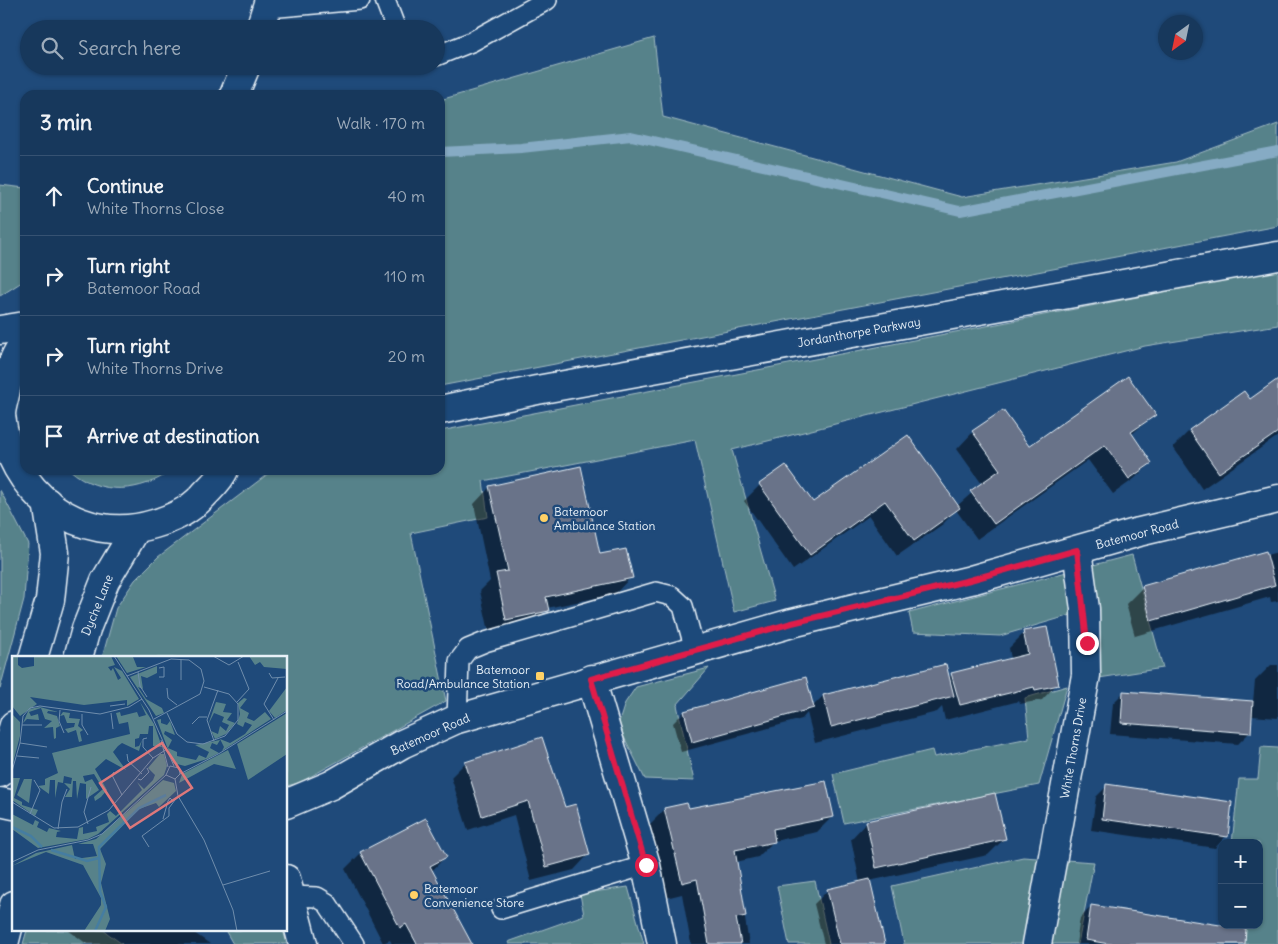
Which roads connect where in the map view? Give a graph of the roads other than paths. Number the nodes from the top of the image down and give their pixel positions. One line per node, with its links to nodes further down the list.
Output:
1 (360, 0): 4 (lane)
2 (385, 0): 5 (lane)
3 (547, 0): 6 (lane)
4 (266, 12)
5 (393, 20)
6 (445, 52)
7 (242, 75): 8 (street)
8 (236, 90)
9 (1278, 256): 13 (street, Jordanthorpe Parkway)
10 (20, 327): 11 (street)
11 (0, 330)
12 (20, 348): 14 (street)
13 (445, 409)
14 (5, 449): 15 (street)
15 (20, 473)
16 (21, 475): 19 (street)
17 (220, 475): 20 (street)
18 (1278, 499): 21 (street, Batemoor Road)
19 (47, 502): 20 (street); 23 (street)
20 (136, 529): 24 (street, Dyche Lane)
21 (1077, 550): 22 (street, Batemoor Road); 38 (street, White Thorns Drive)
22 (695, 650): 25 (street, Batemoor Road); 26 (lane)
23 (34, 656)
24 (79, 656)
25 (591, 679): 26 (street, Batemoor Road); 30 (street)
26 (458, 719): 29 (street, Batemoor Road)
27 (12, 733): 28 (street)
28 (0, 773)
29 (288, 803)
30 (646, 865): 32 (lane); 37 (street)
31 (289, 888): 35 (street); 36 (lane)
32 (501, 909)
33 (12, 913): 34 (street)
34 (4, 944)
35 (303, 944)
36 (354, 944)
37 (662, 944)
38 (1037, 944)

